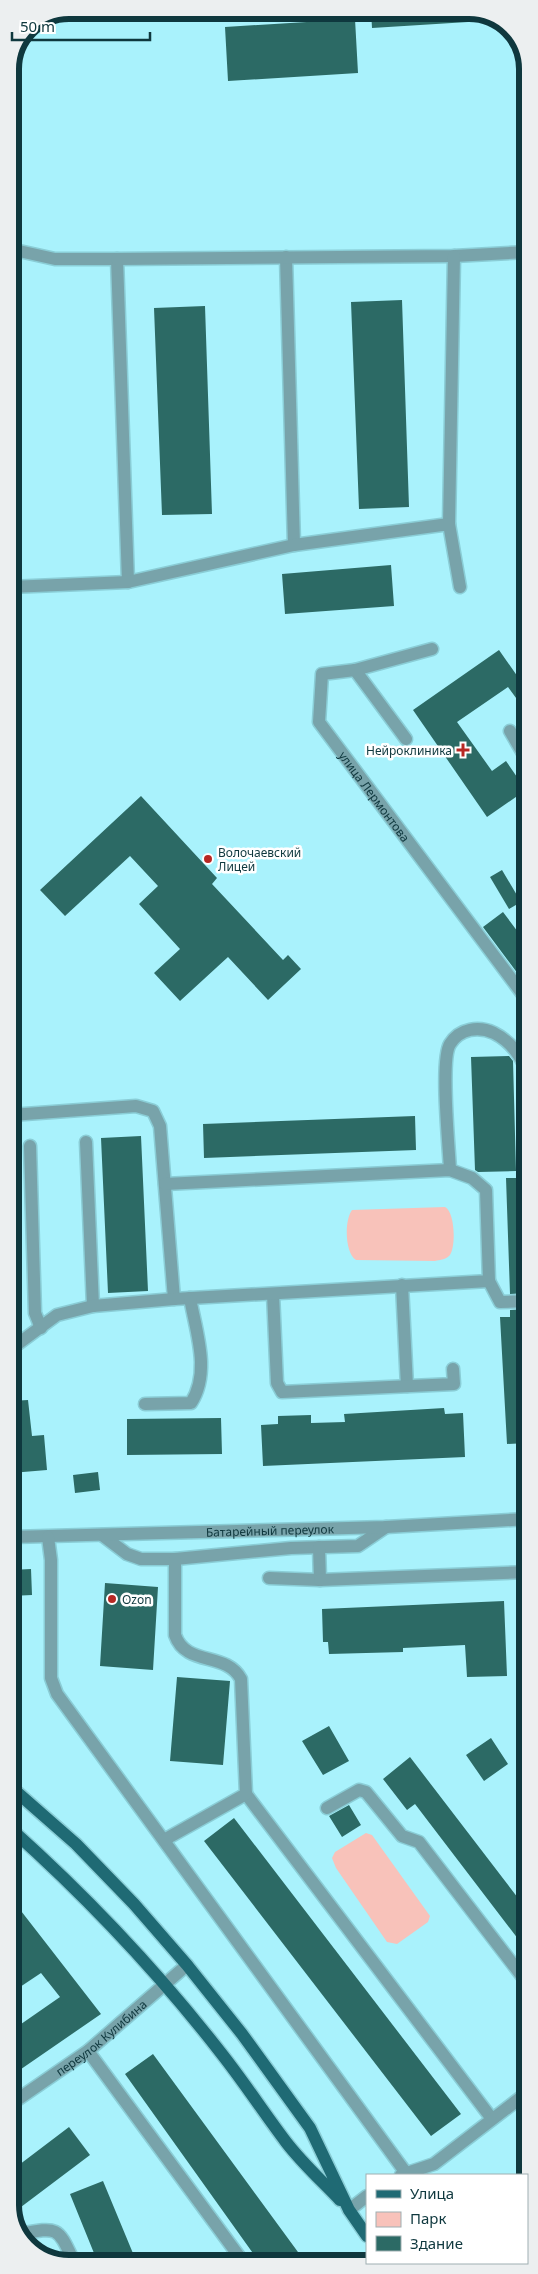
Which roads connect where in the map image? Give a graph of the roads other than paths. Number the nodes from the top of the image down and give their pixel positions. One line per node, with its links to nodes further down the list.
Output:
1 (19, 251): 5 (street)
2 (519, 252): 3 (street)
3 (454, 256): 4 (street); 6 (street)
4 (286, 258): 5 (street); 7 (street)
5 (117, 259): 8 (street)
6 (449, 524): 7 (street); 10 (street)
7 (294, 544): 8 (street)
8 (128, 582): 9 (street)
9 (19, 587)
10 (460, 587)
11 (432, 650): 12 (street, улица Лермонтова)
12 (355, 670): 14 (street); 16 (street, улица Лермонтова)
13 (510, 731): 15 (street)
14 (406, 739)
15 (519, 746)
16 (519, 989)
17 (519, 1057): 21 (street)
18 (19, 1114): 22 (street)
19 (86, 1142): 29 (street)
20 (30, 1146): 30 (street)
21 (450, 1170): 22 (street); 23 (street)
22 (165, 1184): 27 (street)
23 (489, 1281): 24 (street); 28 (street)
24 (402, 1285): 25 (street); 33 (street)
25 (273, 1294): 26 (street); 33 (street)
26 (190, 1298): 27 (street); 34 (street)
27 (174, 1299): 29 (street)
28 (519, 1302)
29 (93, 1306): 30 (street)
30 (41, 1328): 31 (street)
31 (19, 1344)
32 (453, 1369): 33 (street)
33 (407, 1386)
34 (145, 1404)
35 (519, 1520): 36 (street, Батарейный переулок)
36 (386, 1527): 37 (street, Батарейный переулок); 40 (street)
37 (102, 1535): 39 (street, Батарейный переулок); 41 (street)
38 (19, 1537): 39 (street, Батарейный переулок)
39 (48, 1537): 49 (street)
40 (318, 1547): 41 (street); 44 (street)
41 (175, 1558): 46 (street)
42 (519, 1572): 44 (street)
43 (269, 1578): 44 (street)
44 (320, 1580)
45 (19, 1794): 50 (main road)
46 (246, 1794): 49 (street); 56 (street)
47 (327, 1808): 51 (street)
48 (19, 1836): 52 (main road)
49 (164, 1840): 57 (street)
50 (187, 1965): 52 (street, переулок Кулибина); 59 (main road)
51 (519, 1972)
52 (164, 1985): 53 (street, переулок Кулибина); 59 (main road)
53 (88, 2051): 54 (street, переулок Кулибина); 63 (street)
54 (19, 2098)
55 (519, 2099): 56 (street)
56 (492, 2119): 57 (street)
57 (404, 2174)
58 (366, 2197): 59 (street)
59 (350, 2210): 61 (main road)
60 (27, 2233): 62 (street)
61 (366, 2234)
62 (71, 2255)
63 (238, 2255)

